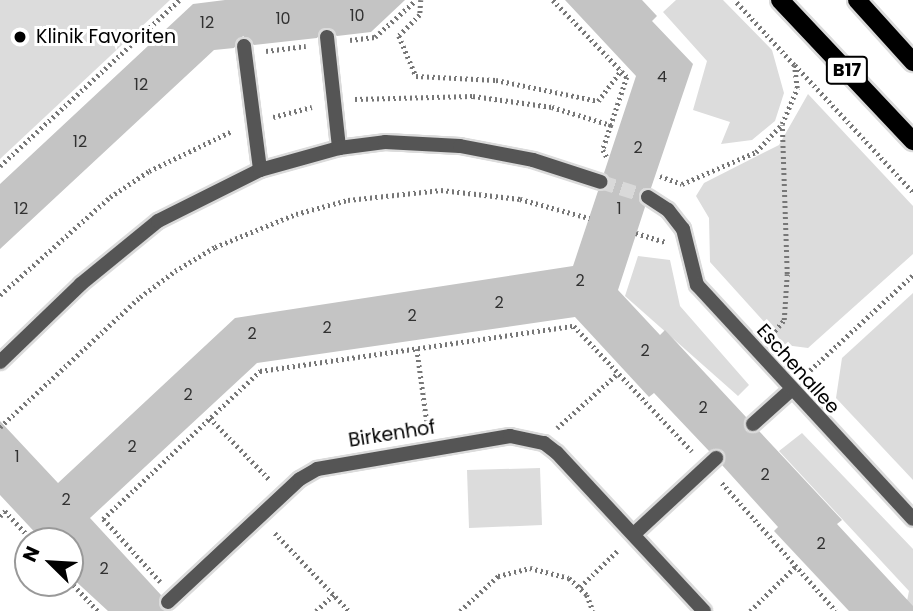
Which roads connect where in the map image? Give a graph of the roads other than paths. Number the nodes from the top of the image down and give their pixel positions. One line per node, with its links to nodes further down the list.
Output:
1 (780, 0): 6 (main road, B17)
2 (857, 0): 5 (main road, B17)
3 (327, 37): 7 (street)
4 (244, 47): 8 (street)
5 (913, 62)
6 (913, 141)
7 (339, 148): 8 (street); 9 (street)
8 (260, 170): 11 (street)
9 (601, 182)
10 (648, 197): 12 (street, Eschenallee)
11 (0, 362)
12 (791, 390): 13 (street); 15 (street, Eschenallee)
13 (753, 424)
14 (716, 458): 16 (street)
15 (913, 519)
16 (634, 534): 17 (street, Birkenhof); 18 (street, Birkenhof)
17 (171, 600)
18 (704, 611)

